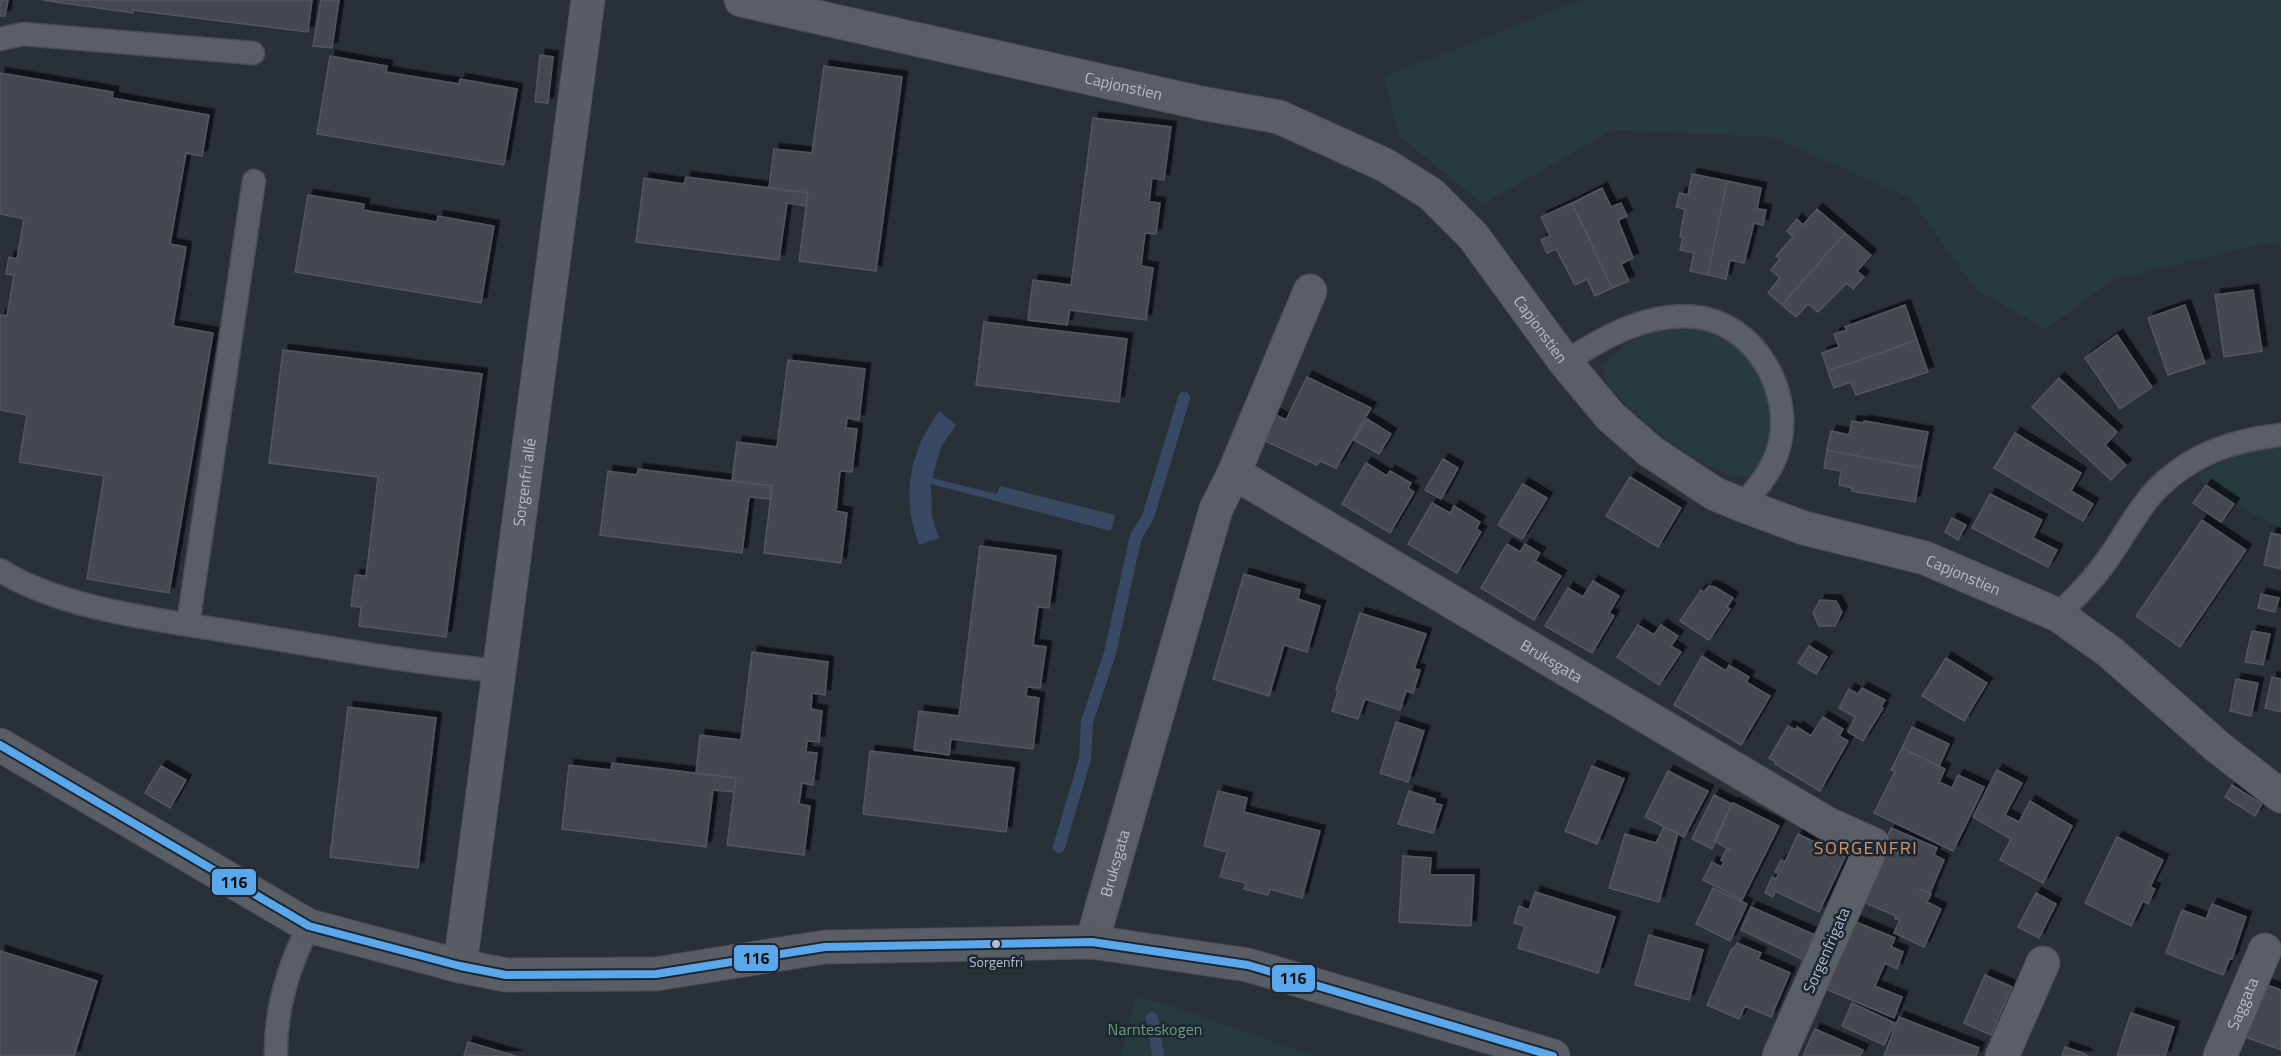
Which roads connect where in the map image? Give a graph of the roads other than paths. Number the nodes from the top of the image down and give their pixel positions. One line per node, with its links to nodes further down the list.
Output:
1 (588, 0): 14 (main road, Sorgenfri allé)
2 (741, 0): 7 (street, Capjonstien)
3 (0, 39): 4 (lane)
4 (253, 53)
5 (254, 180): 13 (lane)
6 (1310, 291): 9 (street, Bruksgata)
7 (1564, 362): 10 (street, Capjonstien); 10 (lane)
8 (2281, 435): 12 (lane)
9 (1234, 473): 17 (street, Bruksgata); 19 (street, Bruksgata)
10 (1742, 505): 12 (street, Capjonstien)
11 (0, 570): 13 (lane)
12 (2058, 615): 16 (street, Capjonstien)
13 (188, 624): 14 (lane)
14 (499, 671): 22 (main road, Sorgenfri allé)
15 (0, 745): 18 (main road)
16 (2281, 796)
17 (1873, 844): 25 (street, Sorgenfrigata)
18 (309, 926): 22 (main road); 23 (lane)
19 (1092, 942): 22 (main road); 24 (main road)
20 (2265, 950): 27 (street, Saggata)
21 (2043, 963): 26 (street)
22 (460, 966)
23 (276, 1056)
24 (1553, 1056)
25 (1779, 1056)
26 (2002, 1056)
27 (2220, 1056)

